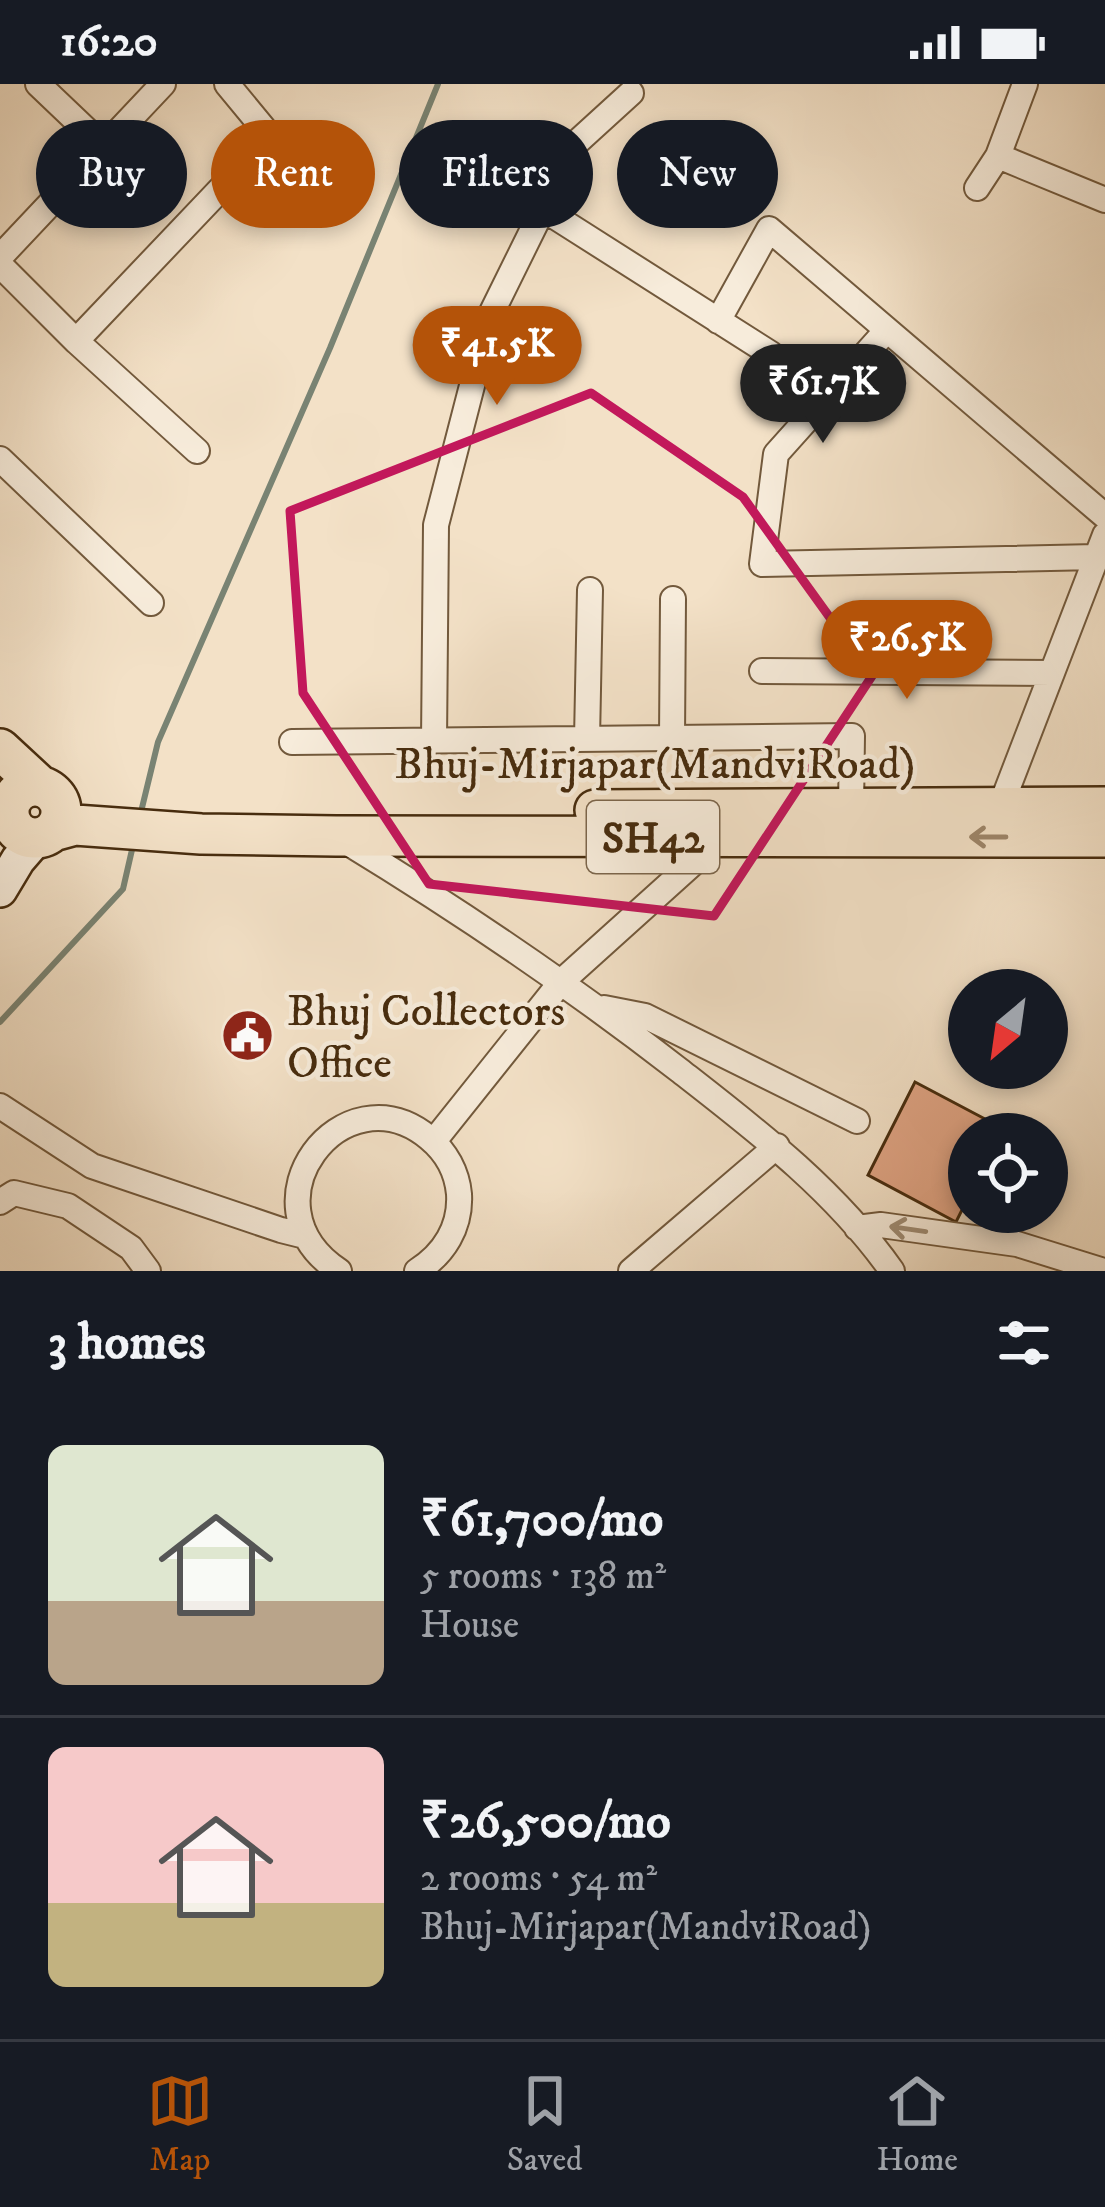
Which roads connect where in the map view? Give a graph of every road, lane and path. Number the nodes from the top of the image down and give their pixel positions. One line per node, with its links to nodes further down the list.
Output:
1 (38, 84): 6 (street)
2 (163, 84): 7 (street)
3 (226, 84): 8 (street)
4 (1025, 84): 10 (street)
5 (631, 93): 9 (street)
6 (76, 120)
7 (129, 120)
8 (256, 120)
9 (593, 128)
10 (998, 156): 11 (street); 13 (street)
11 (977, 188)
12 (211, 199): 20 (street)
13 (1105, 200)
14 (36, 221): 17 (street)
15 (534, 228): 34 (street)
16 (573, 228): 18 (street)
17 (0, 261): 20 (street)
18 (718, 321): 19 (street); 21 (street)
19 (887, 330): 24 (street); 25 (street)
20 (76, 341): 22 (street)
21 (771, 354)
22 (197, 451)
23 (0, 459): 29 (street)
24 (1105, 516)
25 (1101, 546): 26 (street)
26 (1095, 584): 31 (street)
27 (590, 590): 33 (street)
28 (673, 599): 32 (street)
29 (151, 603)
30 (762, 671): 31 (street)
31 (1052, 673): 38 (street)
32 (672, 738): 33 (street); 39 (street)
33 (587, 739): 34 (street)
34 (434, 741): 35 (street)
35 (292, 742)
36 (0, 749): 40 (main road)
37 (1105, 807): 38 (main road, Bhuj-Mirjapar(MandviRoad) / SH42)
38 (1000, 808): 39 (main road, Bhuj-Mirjapar(MandviRoad) / SH42)
39 (851, 809): 41 (main road, Bhuj-Mirjapar(MandviRoad) / SH42)
40 (40, 810): 41 (main road, SH42); 45 (street); 46 (street)
41 (203, 822): 42 (main road, Bhuj-Mirjapar(MandviRoad) / SH42)
42 (336, 836): 43 (main road, Bhuj-Mirjapar(MandviRoad) / SH42); 47 (street)
43 (722, 837): 44 (main road, Bhuj-Mirjapar(MandviRoad) / SH42, one-way to 43); 47 (street)
44 (1105, 837)
45 (0, 867)
46 (0, 890)
47 (561, 982): 48 (street); 51 (street)
48 (596, 1006): 50 (street); 52 (street)
49 (0, 1106): 55 (street)
50 (857, 1121)
51 (434, 1142): 55 (street); 58 (street)
52 (777, 1146): 54 (street); 59 (street)
53 (0, 1202): 56 (street)
54 (857, 1228): 60 (street); 61 (street, one-way to 54)
55 (305, 1236): 57 (street)
56 (148, 1271)
57 (339, 1271)
58 (417, 1271)
59 (631, 1271)
60 (892, 1271)
61 (1104, 1271)

